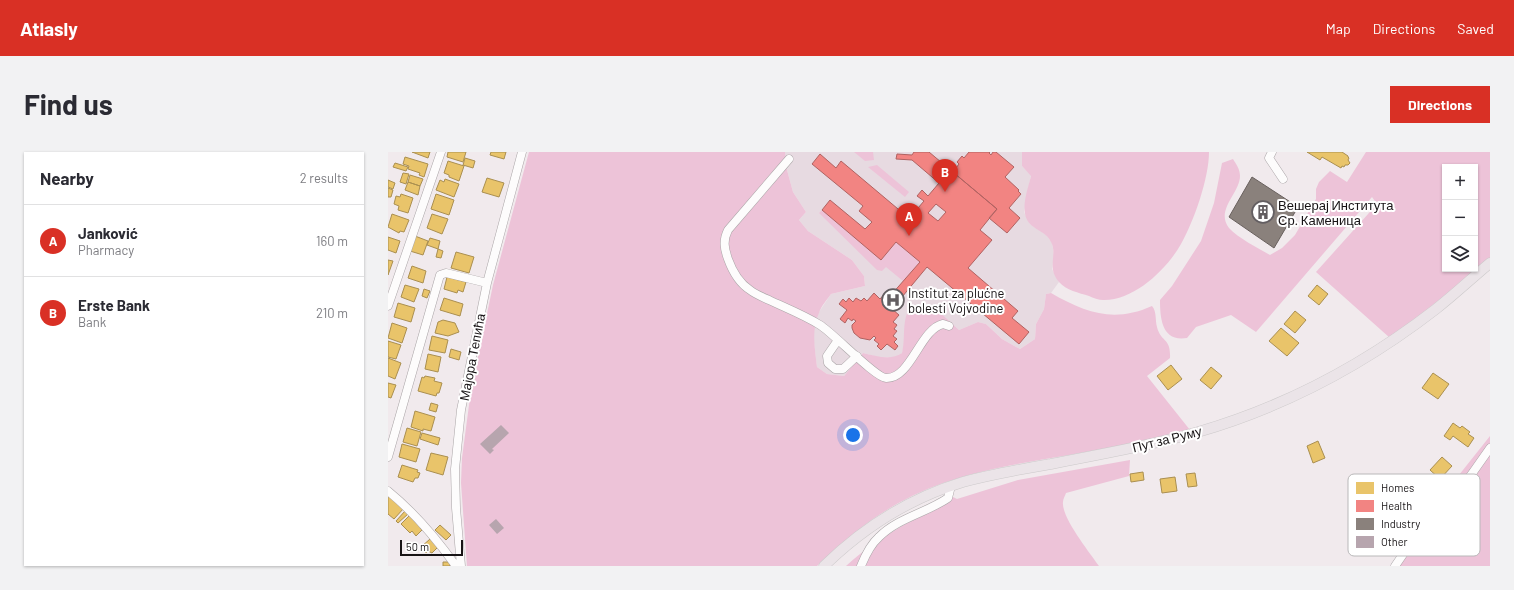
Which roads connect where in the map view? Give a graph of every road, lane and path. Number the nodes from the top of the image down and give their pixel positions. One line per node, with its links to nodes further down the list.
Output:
1 (441, 152): 8 (street)
2 (522, 152): 7 (street, Мајора Тепића)
3 (1272, 152): 5 (street)
4 (789, 159): 10 (street)
5 (1283, 179)
6 (1490, 263): 15 (main road, Пут за Руму)
7 (487, 283): 13 (street); 19 (street, Мајора Тепића)
8 (388, 306)
9 (949, 326): 11 (street)
10 (838, 340): 11 (street); 11 (street)
11 (857, 356)
12 (1490, 448): 14 (street)
13 (388, 457)
14 (1472, 474)
15 (951, 486): 20 (main road, Пут за Руму); 21 (street)
16 (388, 491): 18 (street)
17 (1402, 556): 22 (street)
18 (456, 566)
19 (461, 566)
20 (824, 566)
21 (861, 566)
22 (1395, 566)

